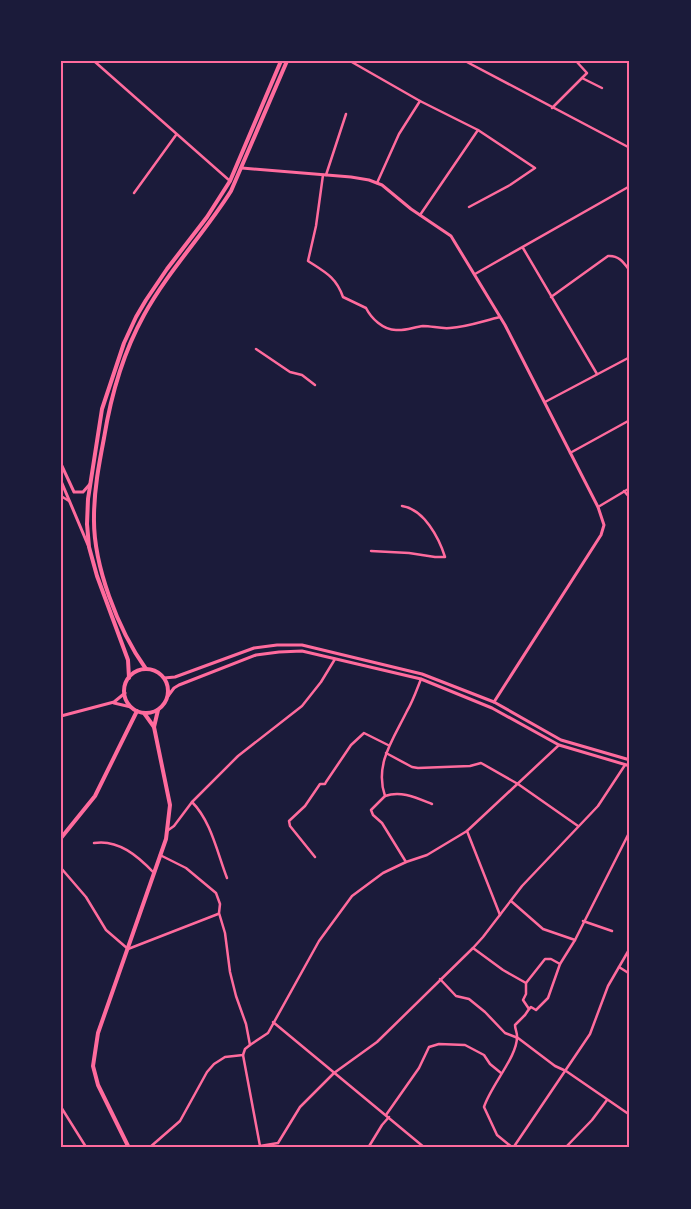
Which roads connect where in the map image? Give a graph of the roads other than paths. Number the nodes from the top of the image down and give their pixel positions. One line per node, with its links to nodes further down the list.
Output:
1 (94, 61): 13 (street)
2 (280, 61): 17 (main road)
3 (287, 61): 15 (main road)
4 (350, 61): 9 (street)
5 (465, 61): 10 (street)
6 (576, 61): 7 (street)
7 (582, 78): 8 (street); 10 (street)
8 (602, 88)
9 (420, 101): 12 (street); 18 (street)
10 (552, 108): 14 (street)
11 (346, 114): 16 (street)
12 (478, 130): 21 (street); 22 (street)
13 (176, 135): 17 (street); 20 (street)
14 (630, 148)
15 (242, 168): 16 (street); 31 (main road)
16 (324, 175): 18 (street); 27 (street)
17 (230, 181): 30 (main road)
18 (377, 182): 22 (street)
19 (630, 186): 23 (street)
20 (134, 193)
21 (469, 207)
22 (420, 215): 25 (street)
23 (523, 248): 25 (street); 26 (street)
24 (630, 271): 26 (street)
25 (475, 274): 27 (street)
26 (551, 297): 32 (street)
27 (500, 317): 34 (street)
28 (256, 349): 33 (street)
29 (630, 357): 32 (street)
30 (115, 366): 31 (main road); 39 (main road)
31 (121, 368): 52 (main road)
32 (598, 374): 34 (street)
33 (315, 385)
34 (545, 402): 36 (street)
35 (630, 420): 36 (street)
36 (570, 453): 46 (street)
37 (61, 464): 39 (street)
38 (61, 481): 44 (street)
39 (90, 484): 47 (main road)
40 (630, 488): 41 (street)
41 (624, 491): 43 (street); 46 (street)
42 (61, 496): 44 (street)
43 (630, 498)
44 (70, 502): 47 (street)
45 (402, 506): 48 (street)
46 (598, 507): 59 (street)
47 (89, 547): 53 (main road)
48 (371, 551)
49 (324, 650): 50 (street); 54 (street); 59 (street)
50 (323, 655): 51 (street); 57 (street)
51 (335, 658): 55 (street); 76 (street)
52 (146, 669): 53 (main road); 54 (main road)
53 (129, 678): 56 (main road)
54 (164, 678): 57 (main road)
55 (421, 678): 66 (street); 67 (street)
56 (124, 693): 58 (street); 60 (main road)
57 (168, 696): 61 (main road)
58 (114, 702): 60 (street); 64 (street)
59 (494, 702): 69 (street)
60 (131, 707): 62 (main road)
61 (158, 710): 63 (main road); 65 (main road)
62 (137, 711): 63 (main road); 82 (main road)
63 (144, 713): 65 (main road)
64 (61, 716)
65 (154, 727): 79 (main road)
66 (559, 744): 70 (street); 74 (street)
67 (388, 745): 68 (street); 85 (street)
68 (386, 752): 74 (street); 75 (street)
69 (611, 755): 70 (street); 71 (street)
70 (609, 760): 72 (street)
71 (630, 760)
72 (625, 765): 73 (street); 78 (street)
73 (630, 766)
74 (518, 784): 78 (street); 80 (street)
75 (385, 796): 77 (street); 86 (street)
76 (192, 802): 79 (street); 89 (street)
77 (432, 804)
78 (578, 826): 90 (street)
79 (166, 831): 84 (main road)
80 (467, 831): 86 (street); 92 (street)
81 (630, 831): 93 (street)
82 (61, 838)
83 (94, 843): 88 (street)
84 (160, 855): 88 (main road); 91 (street)
85 (315, 857)
86 (406, 862): 105 (street)
87 (61, 868): 98 (street)
88 (154, 873): 98 (main road)
89 (227, 878)
90 (510, 901): 92 (street); 95 (street)
91 (219, 913): 98 (street); 107 (street)
92 (500, 915): 96 (street)
93 (583, 921): 94 (street); 95 (street)
94 (612, 931)
95 (575, 940): 99 (street)
96 (473, 948): 102 (street); 103 (street)
97 (630, 948): 100 (street)
98 (128, 949): 119 (main road)
99 (560, 964): 103 (street); 104 (street)
100 (619, 967): 101 (street); 109 (street)
101 (630, 974)
102 (440, 979): 106 (street); 111 (street)
103 (526, 983): 104 (street)
104 (528, 1009): 106 (street)
105 (273, 1022): 107 (street); 111 (street)
106 (518, 1038): 109 (street); 110 (street)
107 (250, 1045): 108 (street)
108 (243, 1055): 118 (street); 120 (street)
109 (566, 1071): 112 (street); 123 (street)
110 (502, 1073): 114 (street); 123 (street)
111 (334, 1074): 114 (street); 118 (street)
112 (607, 1100): 115 (street); 124 (street)
113 (61, 1107): 117 (street)
114 (386, 1115): 116 (street)
115 (630, 1115)
116 (389, 1118): 121 (street); 122 (street)
117 (86, 1146)
118 (260, 1147)
119 (129, 1148)
120 (149, 1148)
121 (368, 1148)
122 (425, 1148)
123 (513, 1148)
124 (565, 1148)

